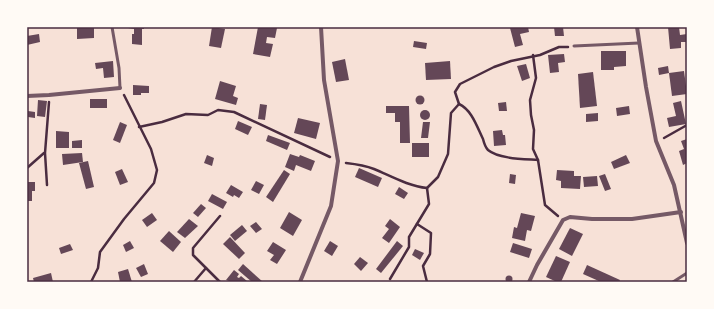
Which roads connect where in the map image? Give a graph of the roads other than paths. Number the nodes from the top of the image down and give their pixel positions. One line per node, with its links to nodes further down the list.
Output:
1 (112, 27): 6 (lane)
2 (320, 27): 11 (street)
3 (637, 27): 4 (street)
4 (639, 43): 5 (lane); 8 (street)
5 (574, 46)
6 (120, 88): 7 (street)
7 (27, 96)
8 (681, 212): 9 (street); 12 (street)
9 (687, 243)
10 (687, 273): 13 (lane)
11 (300, 282)
12 (529, 282)
13 (673, 282)

